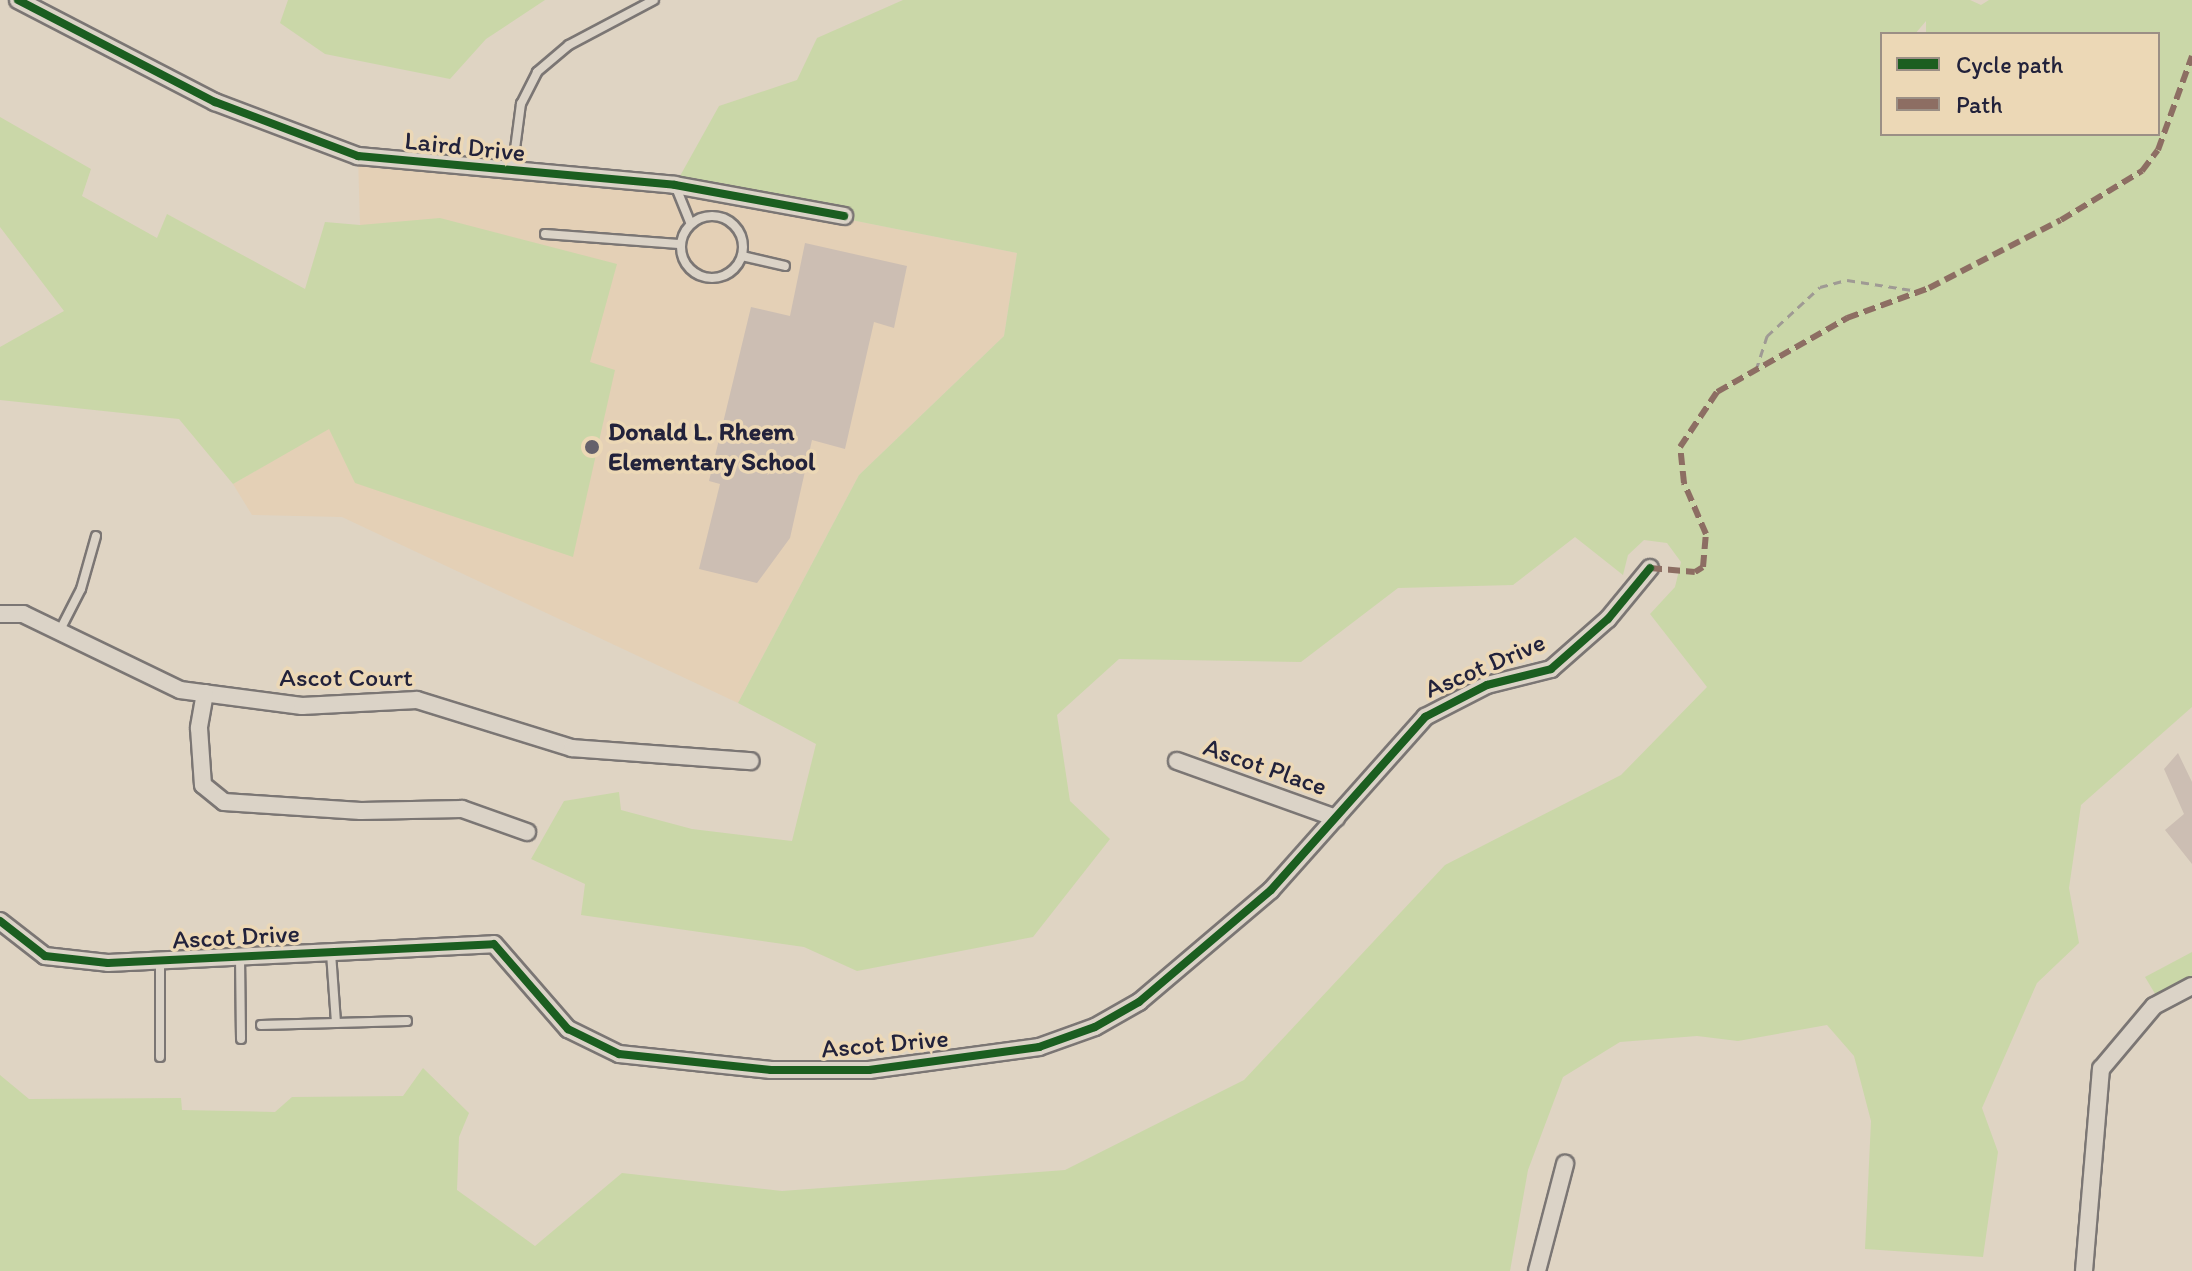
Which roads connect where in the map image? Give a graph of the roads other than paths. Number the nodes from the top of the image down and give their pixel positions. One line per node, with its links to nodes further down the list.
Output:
1 (18, 0): 3 (street, Laird Drive)
2 (654, 0): 3 (lane)
3 (512, 172): 4 (street, Laird Drive)
4 (675, 185): 5 (street, Laird Drive); 6 (lane)
5 (844, 216)
6 (690, 222): 8 (lane); 9 (lane)
7 (545, 234): 8 (lane)
8 (679, 244): 9 (lane)
9 (742, 256): 10 (lane)
10 (785, 266)
11 (96, 536): 14 (lane)
12 (1650, 568): 18 (street, Ascot Drive)
13 (0, 614): 14 (street, Ascot Court)
14 (59, 632): 15 (street, Ascot Court)
15 (205, 693): 16 (street, Ascot Court); 19 (street)
16 (751, 761)
17 (1177, 761): 18 (street, Ascot Place)
18 (1336, 818): 21 (street, Ascot Drive)
19 (527, 832)
20 (0, 921): 23 (street, Ascot Drive)
21 (331, 953): 22 (street, Ascot Drive); 26 (lane)
22 (240, 957): 23 (street, Ascot Drive); 28 (lane)
23 (160, 961): 29 (lane)
24 (2192, 986): 32 (street)
25 (407, 1021): 26 (lane)
26 (336, 1023): 27 (lane)
27 (261, 1025)
28 (241, 1039)
29 (160, 1057)
30 (1565, 1164): 31 (street)
31 (1537, 1271)
32 (2084, 1271)

